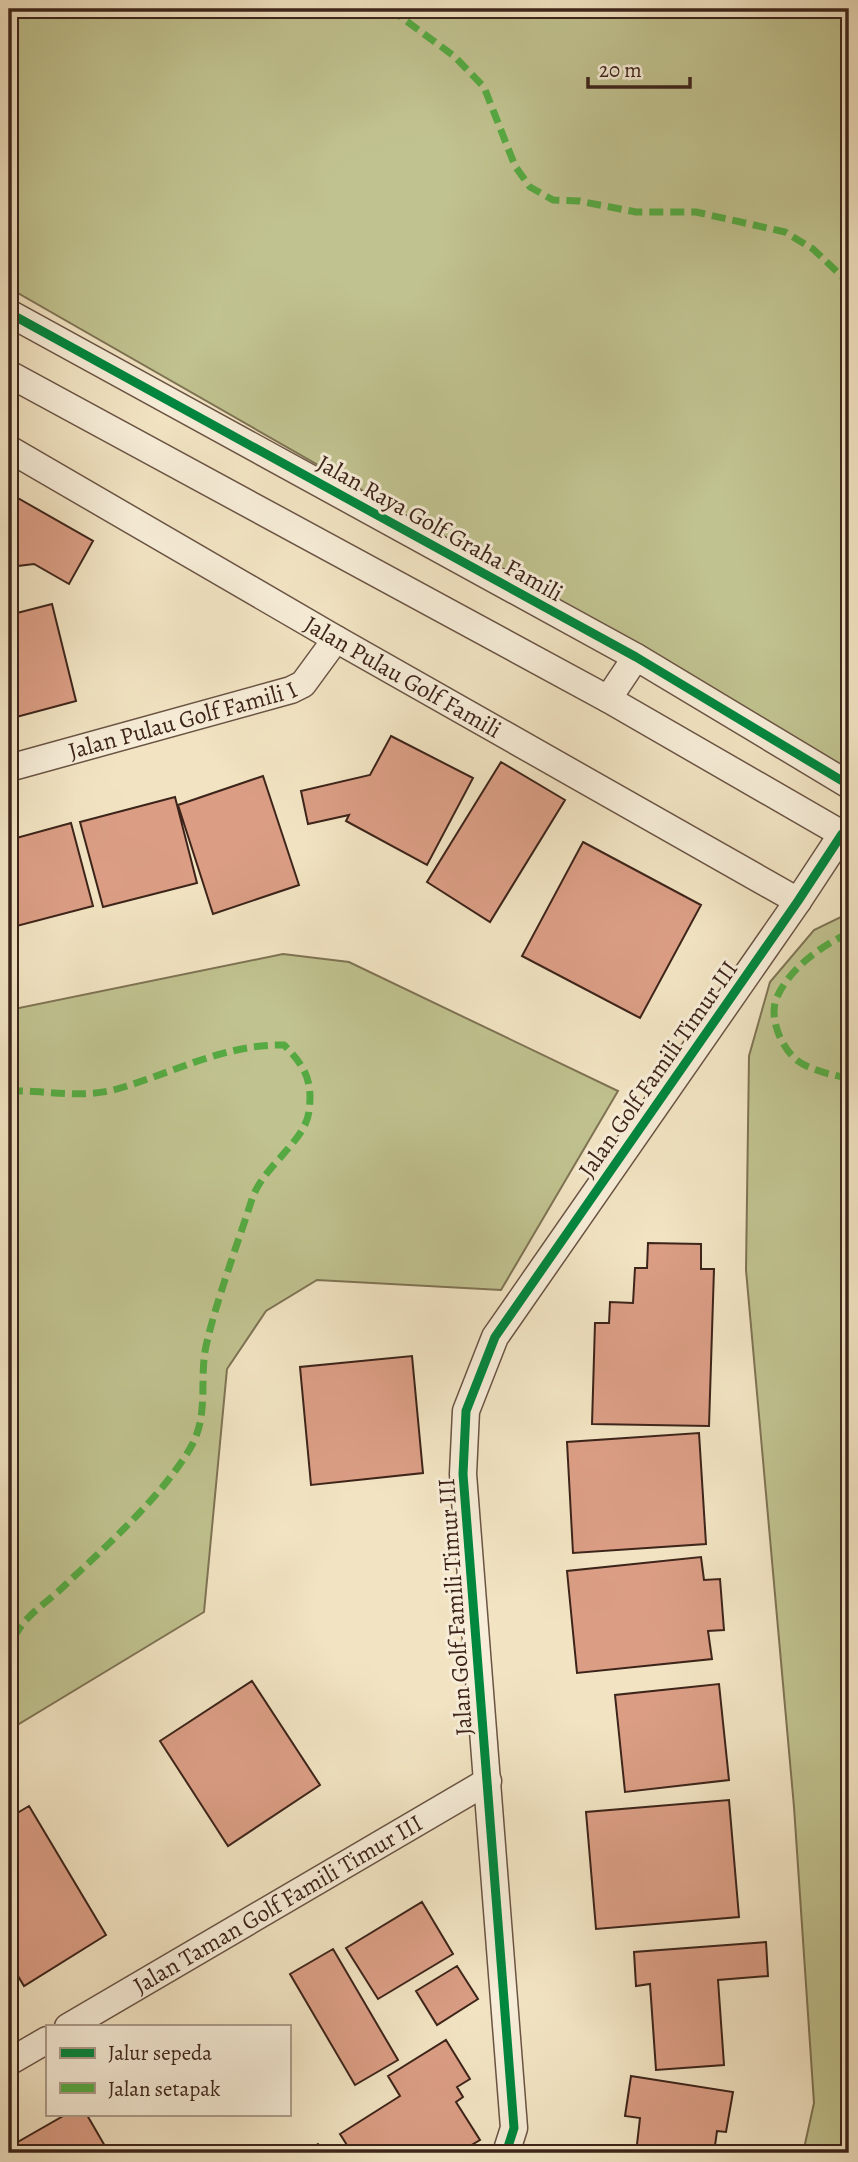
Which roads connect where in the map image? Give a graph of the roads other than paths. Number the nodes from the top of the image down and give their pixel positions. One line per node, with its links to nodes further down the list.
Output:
1 (9, 313): 5 (street, Jalan Raya Golf Graha Famili)
2 (9, 374): 6 (street)
3 (9, 449): 4 (street, Jalan Pulau Golf Famili)
4 (337, 639): 7 (street, Jalan Pulau Golf Famili I); 10 (street, Jalan Pulau Golf Famili)
5 (636, 657): 6 (street); 8 (street, Jalan Raya Golf Graha Famili)
6 (608, 699): 9 (street)
7 (9, 768)
8 (849, 785)
9 (846, 836): 10 (street, Jalan Golf Famili Timur III)
10 (798, 901): 11 (street, Jalan Golf Famili Timur III)
11 (488, 1781): 12 (street, Jalan Taman Golf Famili Timur III); 15 (street, Jalan Golf Famili Timur III)
12 (71, 2025)
13 (46, 2041): 14 (street)
14 (9, 2062)
15 (506, 2153)

